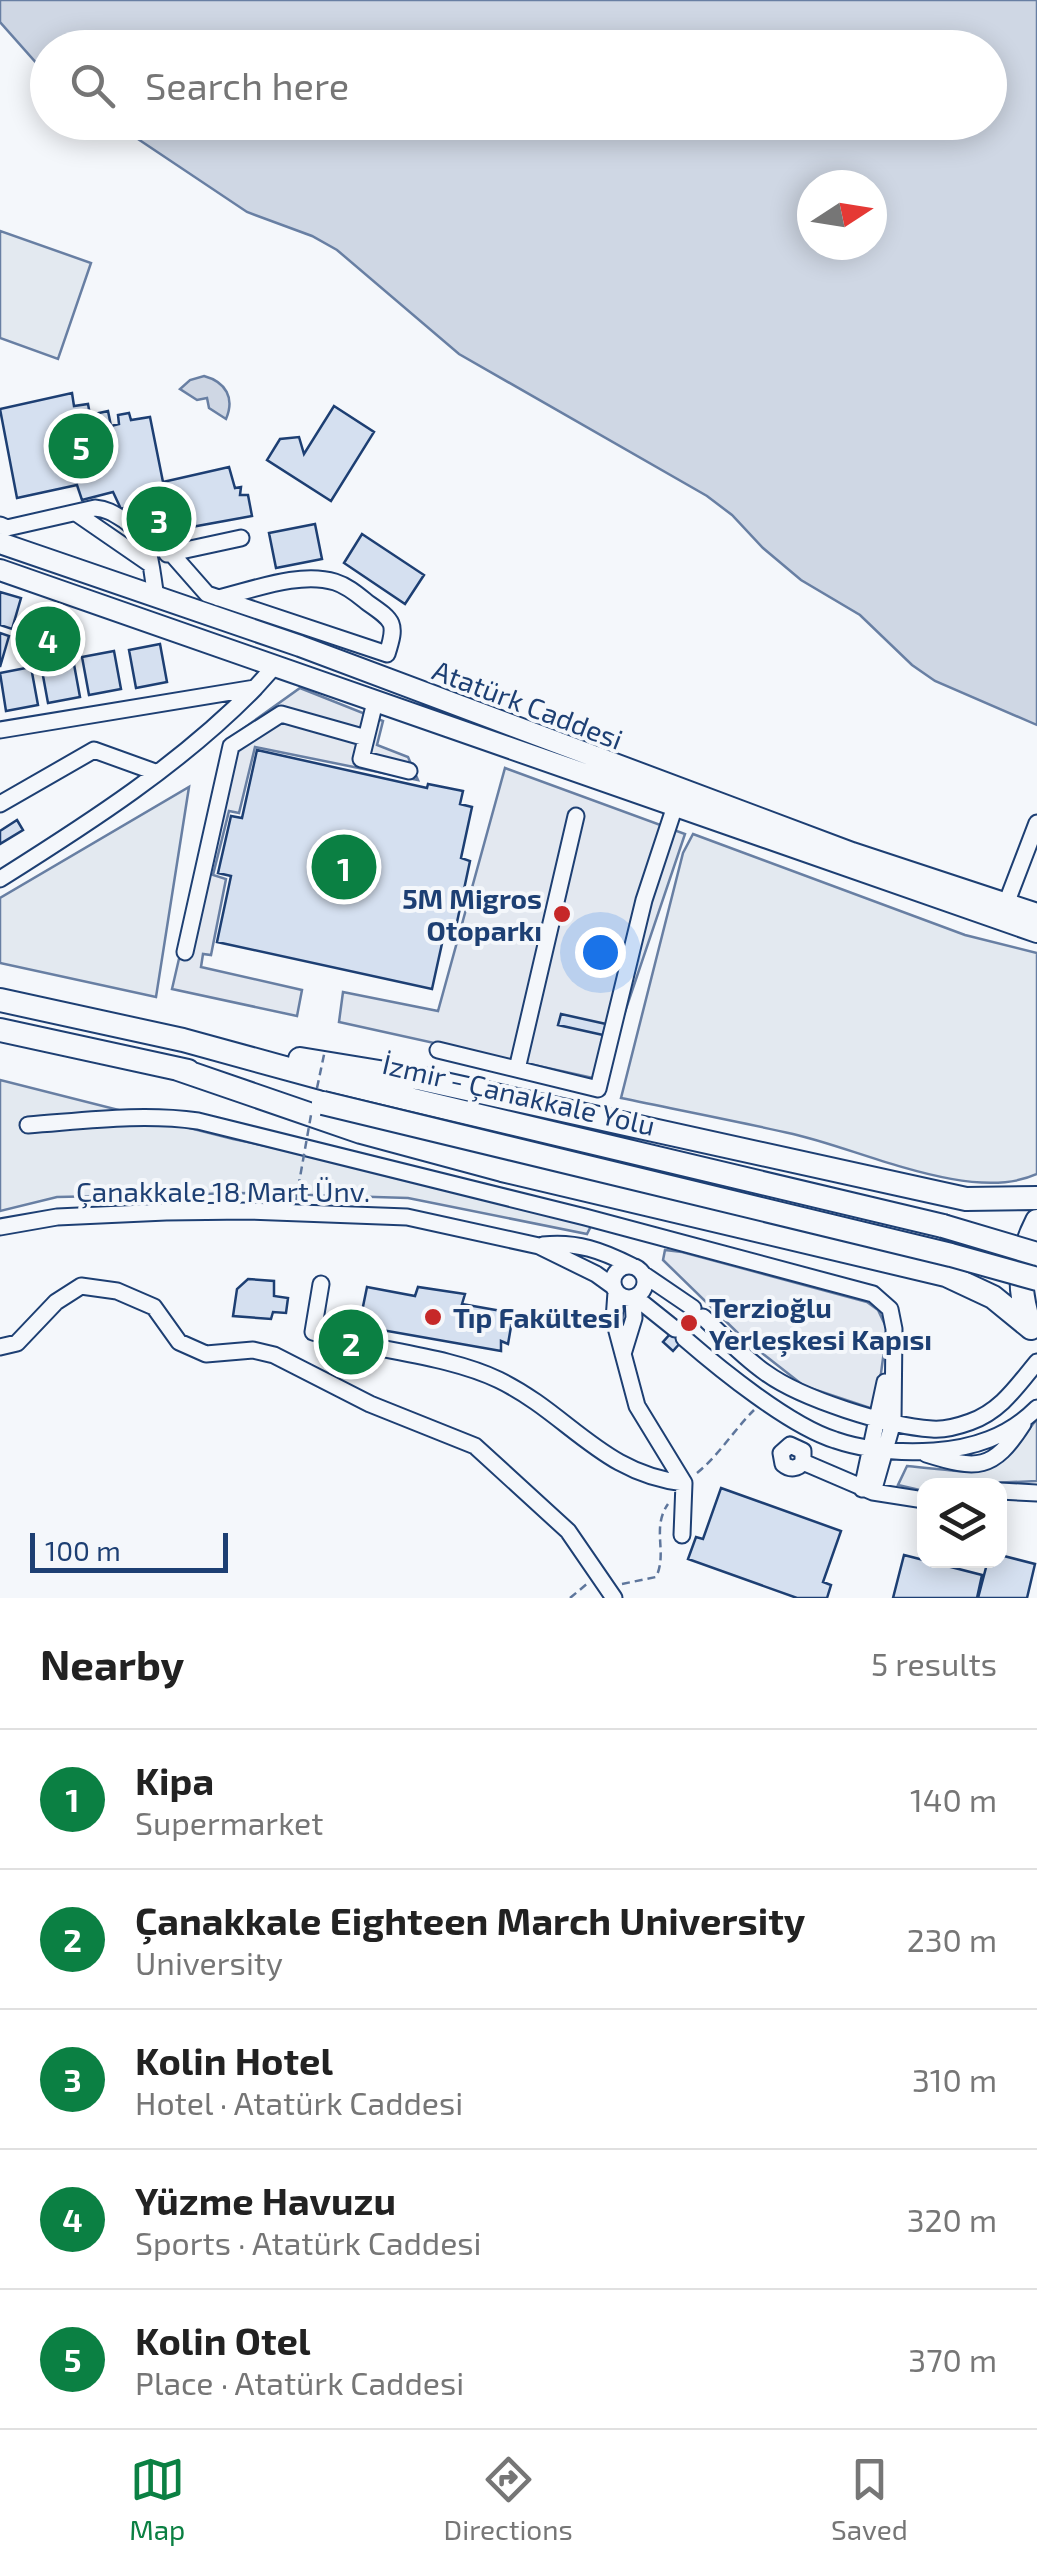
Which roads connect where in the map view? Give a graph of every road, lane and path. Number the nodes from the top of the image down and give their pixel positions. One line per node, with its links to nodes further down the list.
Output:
1 (0, 525): 5 (street)
2 (241, 538): 4 (street)
3 (0, 544): 8 (main road, Atatürk Caddesi)
4 (170, 553): 5 (street); 9 (street)
5 (149, 561): 8 (street)
6 (0, 570): 11 (main road, Atatürk Caddesi)
7 (266, 587): 9 (street); 10 (street); 10 (street)
8 (156, 597): 11 (main road); 12 (main road, Atatürk Caddesi)
9 (218, 598): 10 (street)
10 (264, 613)
11 (150, 624): 13 (main road, Atatürk Caddesi)
12 (280, 640): 13 (main road); 20 (main road, Atatürk Caddesi)
13 (273, 668): 14 (street); 15 (main road, Atatürk Caddesi)
14 (255, 688): 16 (street); 19 (street)
15 (375, 702): 17 (street); 20 (main road, Atatürk Caddesi)
16 (0, 730)
17 (366, 738): 18 (street); 28 (street)
18 (409, 771)
19 (155, 772): 21 (street); 24 (street)
20 (678, 798): 25 (main road, Atatürk Caddesi); 27 (main road, Atatürk Caddesi); 34 (street)
21 (0, 804)
22 (576, 816): 34 (street)
23 (1037, 823): 25 (street)
24 (0, 879)
25 (1006, 904): 26 (main road, Atatürk Caddesi)
26 (1037, 914)
27 (1037, 932)
28 (185, 952)
29 (0, 1000): 31 (highway, İzmir - Çanakkale Yolu)
30 (0, 1030): 33 (highway)
31 (183, 1040): 35 (highway, İzmir - Çanakkale Yolu); 38 (highway)
32 (438, 1050): 34 (street)
33 (178, 1068): 35 (highway, İzmir - Çanakkale Yolu); 49 (highway)
34 (518, 1069)
35 (324, 1091): 43 (highway, İzmir - Çanakkale Yolu, bridge); 45 (highway, İzmir - Çanakkale Yolu, bridge)
36 (28, 1125): 57 (street)
37 (308, 1128): 39 (path, bridge)
38 (1037, 1198)
39 (296, 1200)
40 (1037, 1221): 49 (highway)
41 (0, 1227): 42 (street, Çanakkale 18 Mart Ünv.)
42 (539, 1246): 44 (street); 47 (street, Çanakkale 18 Mart Ünv.)
43 (1037, 1254)
44 (637, 1270): 47 (street); 48 (street); 50 (street)
45 (1037, 1278)
46 (321, 1284): 60 (street)
47 (615, 1290): 48 (street); 52 (street)
48 (634, 1298): 52 (street); 53 (street)
49 (1034, 1332)
50 (727, 1340): 53 (street); 57 (street)
51 (0, 1347): 66 (street)
52 (622, 1358): 60 (street)
53 (709, 1359): 55 (street)
54 (1037, 1362): 57 (street)
55 (765, 1399): 58 (street); 60 (path)
56 (1033, 1412): 58 (street)
57 (886, 1420): 58 (street)
58 (878, 1449): 61 (street)
59 (803, 1462): 61 (street)
60 (684, 1483): 65 (street); 66 (path)
61 (868, 1490): 64 (street)
62 (1007, 1491): 63 (street)
63 (1037, 1493)
64 (917, 1499)
65 (682, 1534)
66 (597, 1575): 67 (path); 68 (street)
67 (570, 1598)
68 (614, 1598)

